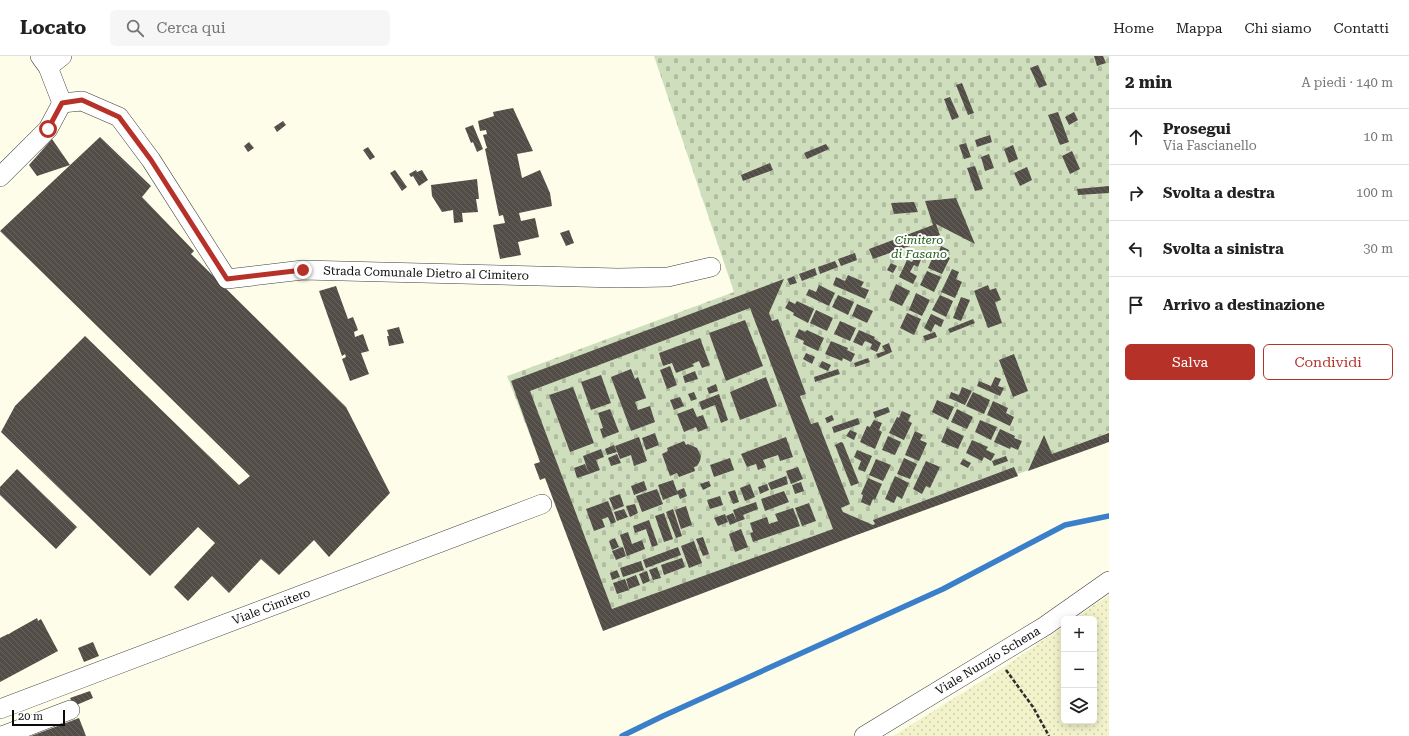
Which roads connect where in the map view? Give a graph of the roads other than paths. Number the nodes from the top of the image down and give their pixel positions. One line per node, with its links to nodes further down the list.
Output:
1 (50, 60): 2 (street)
2 (62, 103): 3 (street); 4 (street, Strada Comunale Dietro al Cimitero)
3 (0, 177)
4 (711, 267)
5 (542, 504): 7 (street, Viale Cimitero)
6 (1109, 581): 10 (street, Viale Nunzio Schena)
7 (0, 709)
8 (70, 710): 9 (street)
9 (2, 736)
10 (864, 736)

